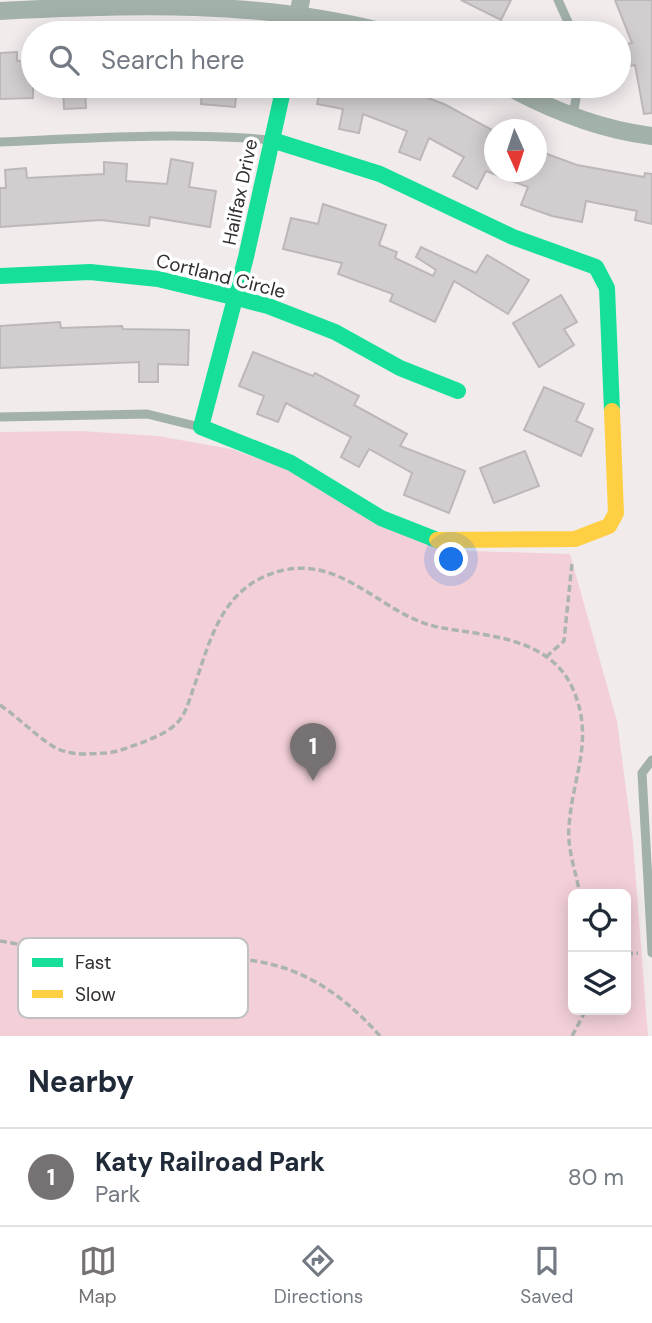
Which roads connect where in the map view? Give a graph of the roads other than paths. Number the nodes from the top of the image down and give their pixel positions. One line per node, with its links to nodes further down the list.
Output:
1 (558, 0): 5 (lane)
2 (300, 6): 3 (street); 4 (street)
3 (0, 11)
4 (348, 21)
5 (568, 21)
6 (281, 98): 11 (street, Hailfax Drive)
7 (533, 98): 9 (street)
8 (576, 98): 9 (lane)
9 (572, 116): 10 (street)
10 (652, 136)
11 (272, 140): 12 (lane); 14 (street, Hailfax Drive); 17 (street)
12 (0, 142)
13 (0, 275): 14 (street, Cortland Circle)
14 (237, 298): 15 (street, Cortland Circle); 17 (street, Hailfax Drive)
15 (458, 391)
16 (0, 417): 17 (lane)
17 (201, 427)
18 (652, 760): 19 (lane)
19 (652, 953)

